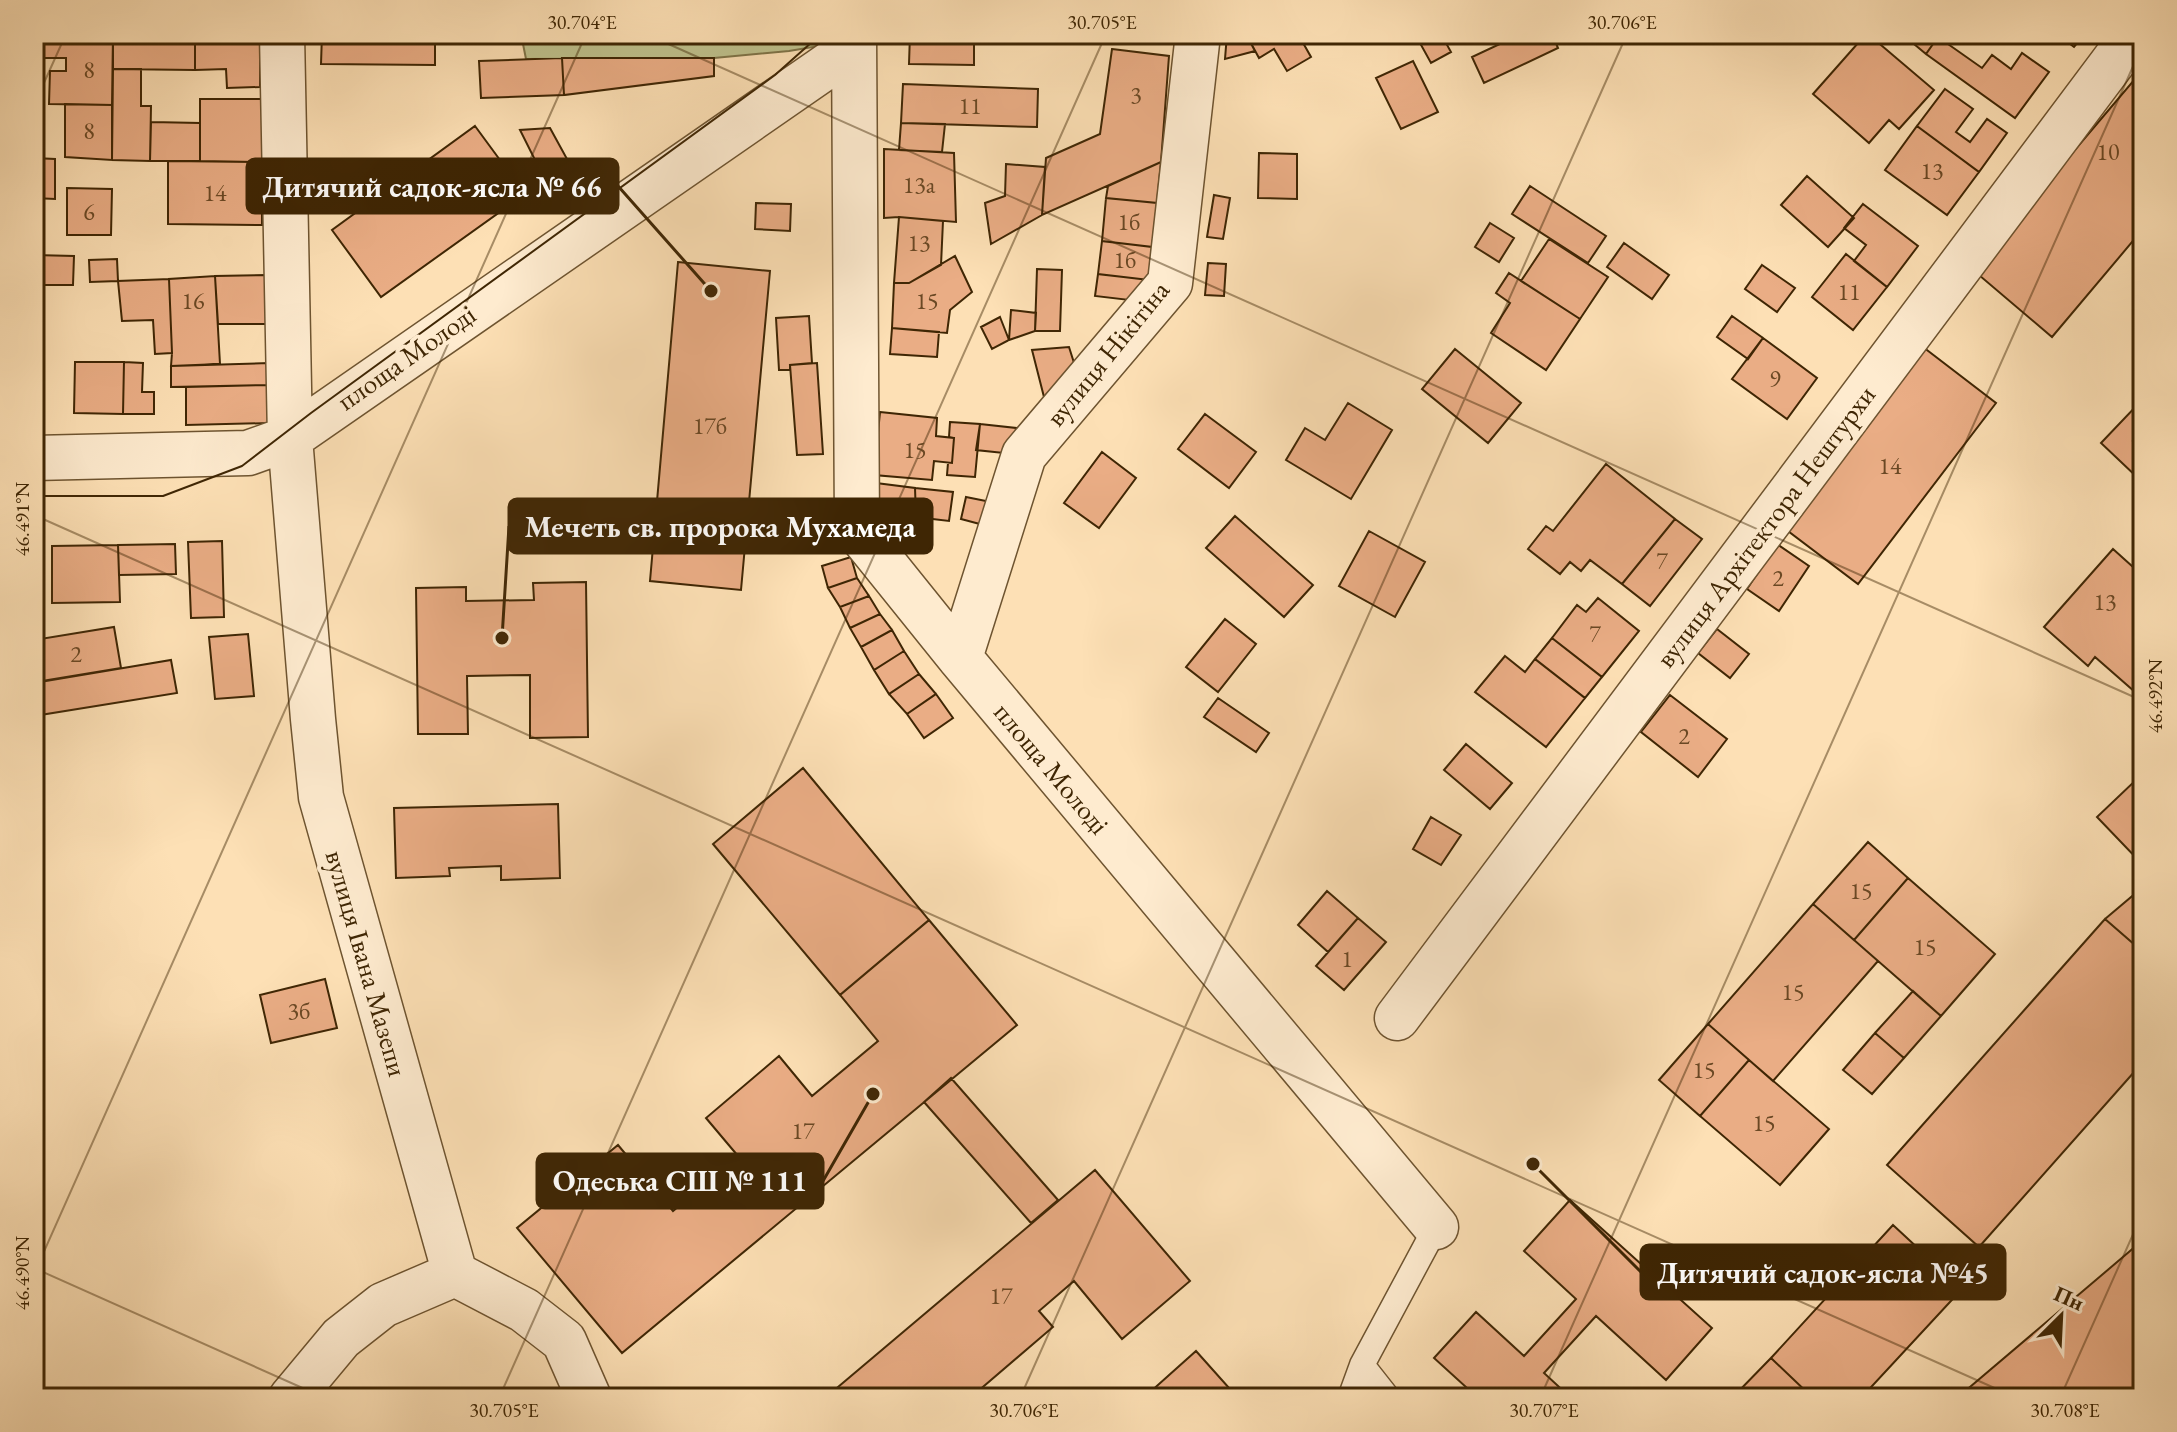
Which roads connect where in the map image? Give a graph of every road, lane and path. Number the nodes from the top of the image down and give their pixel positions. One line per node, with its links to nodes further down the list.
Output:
1 (282, 34): 5 (street, площа Молоді)
2 (1198, 34): 7 (street, вулиця Нікітіна)
3 (2134, 34): 8 (street, вулиця Архітектора Нештурхи)
4 (854, 41): 5 (street, площа Молоді); 7 (street, площа Молоді)
5 (290, 438): 6 (street); 10 (street, вулиця Івана Мазепи)
6 (34, 458)
7 (960, 658): 9 (street, площа Молоді)
8 (1397, 1018)
9 (1436, 1227): 11 (lane, площа Молоді)
10 (455, 1274): 12 (street); 13 (street)
11 (1362, 1365): 14 (lane, площа Молоді); 15 (lane)
12 (291, 1398)
13 (589, 1398)
14 (1350, 1398)
15 (1388, 1398)

